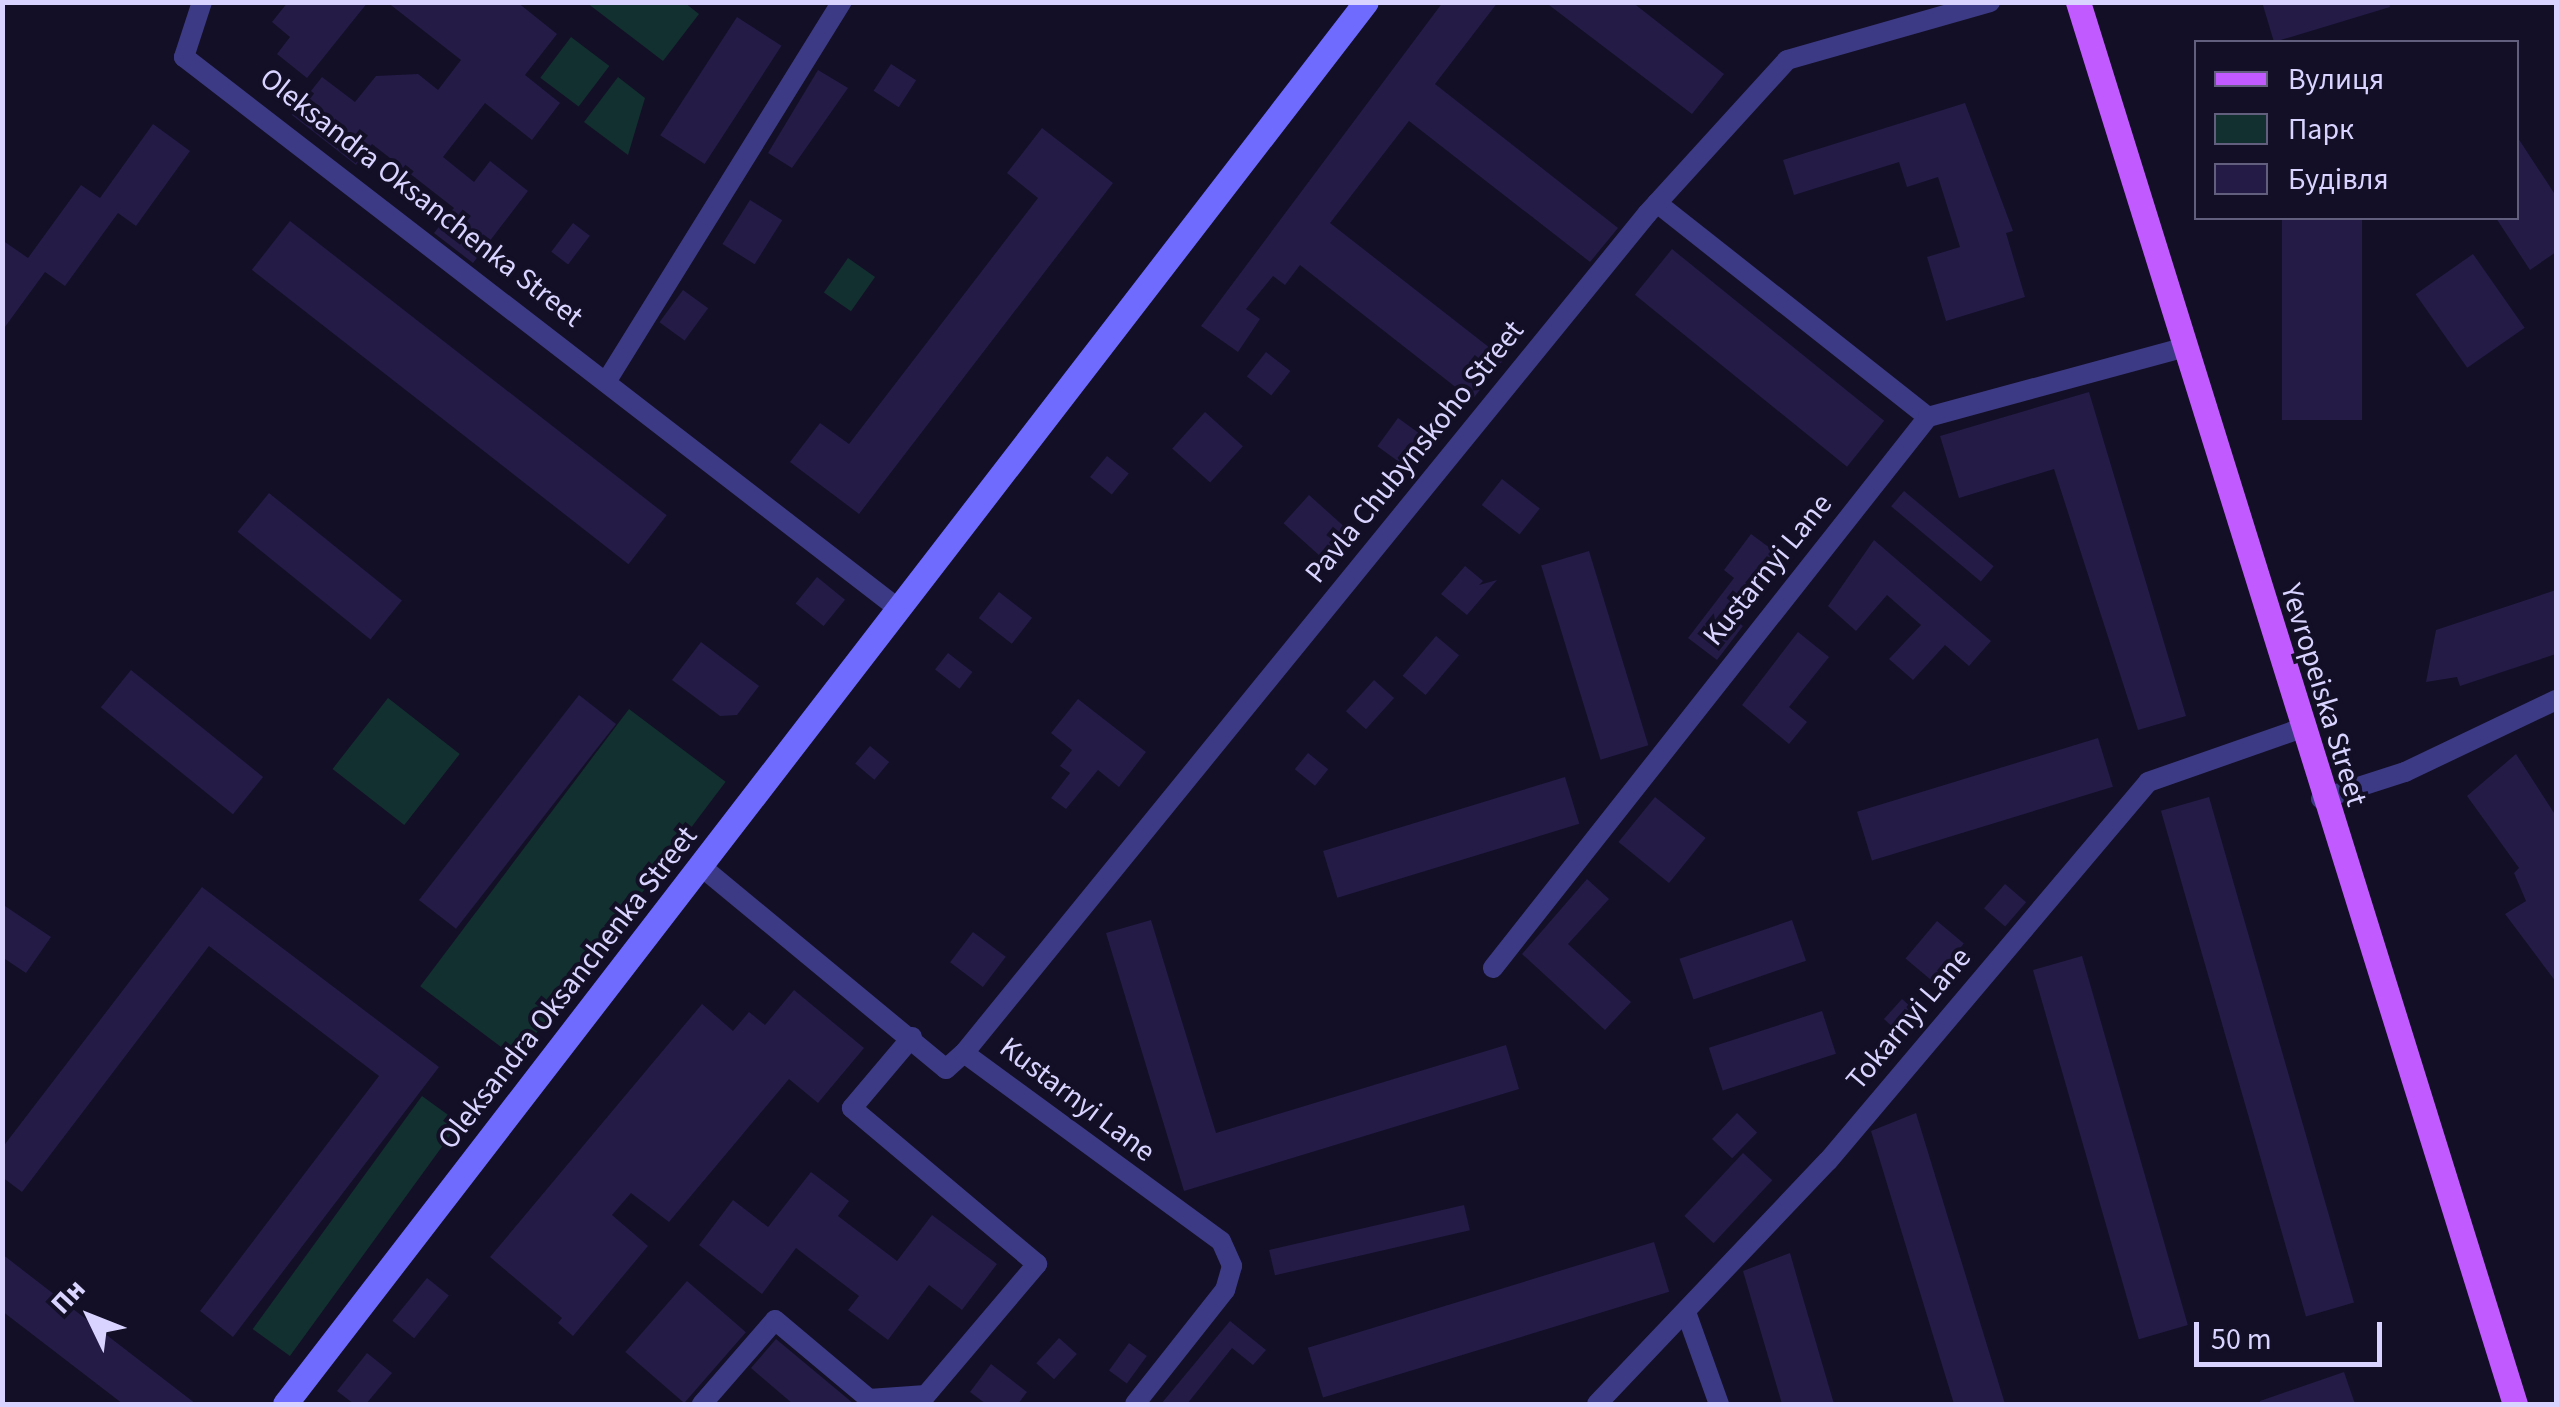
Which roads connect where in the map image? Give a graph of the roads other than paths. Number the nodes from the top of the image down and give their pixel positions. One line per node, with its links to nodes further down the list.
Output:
1 (202, 2): 8 (street, Oleksandra Oksanchenka Street)
2 (842, 2): 8 (street)
3 (1366, 2): 10 (main road, Oleksandra Oksanchenka Street)
4 (1990, 2): 6 (street, Pavla Chubynskoho Street)
5 (2078, 2): 7 (main road, Yevropeiska Street)
6 (1656, 202): 9 (street); 17 (street, Pavla Chubynskoho Street)
7 (2182, 348): 9 (street); 12 (main road, Yevropeiska Street)
8 (606, 382): 10 (street, Oleksandra Oksanchenka Street)
9 (1928, 417): 15 (street, Kustarnyi Lane)
10 (900, 610): 14 (main road, Oleksandra Oksanchenka Street)
11 (2556, 700): 13 (street)
12 (2300, 729): 13 (main road, Yevropeiska Street); 18 (street, Tokarnyi Lane)
13 (2321, 799): 24 (main road, Yevropeiska Street)
14 (703, 868): 16 (street, Kustarnyi Lane); 19 (main road, Oleksandra Oksanchenka Street)
15 (1492, 968)
16 (912, 1038): 17 (street, Kustarnyi Lane); 20 (street)
17 (964, 1052): 21 (street, Kustarnyi Lane)
18 (1686, 1312): 22 (street, Tokarnyi Lane); 23 (street)
19 (285, 1404)
20 (702, 1404)
21 (1135, 1404)
22 (1597, 1404)
23 (1719, 1404)
24 (2515, 1404)

